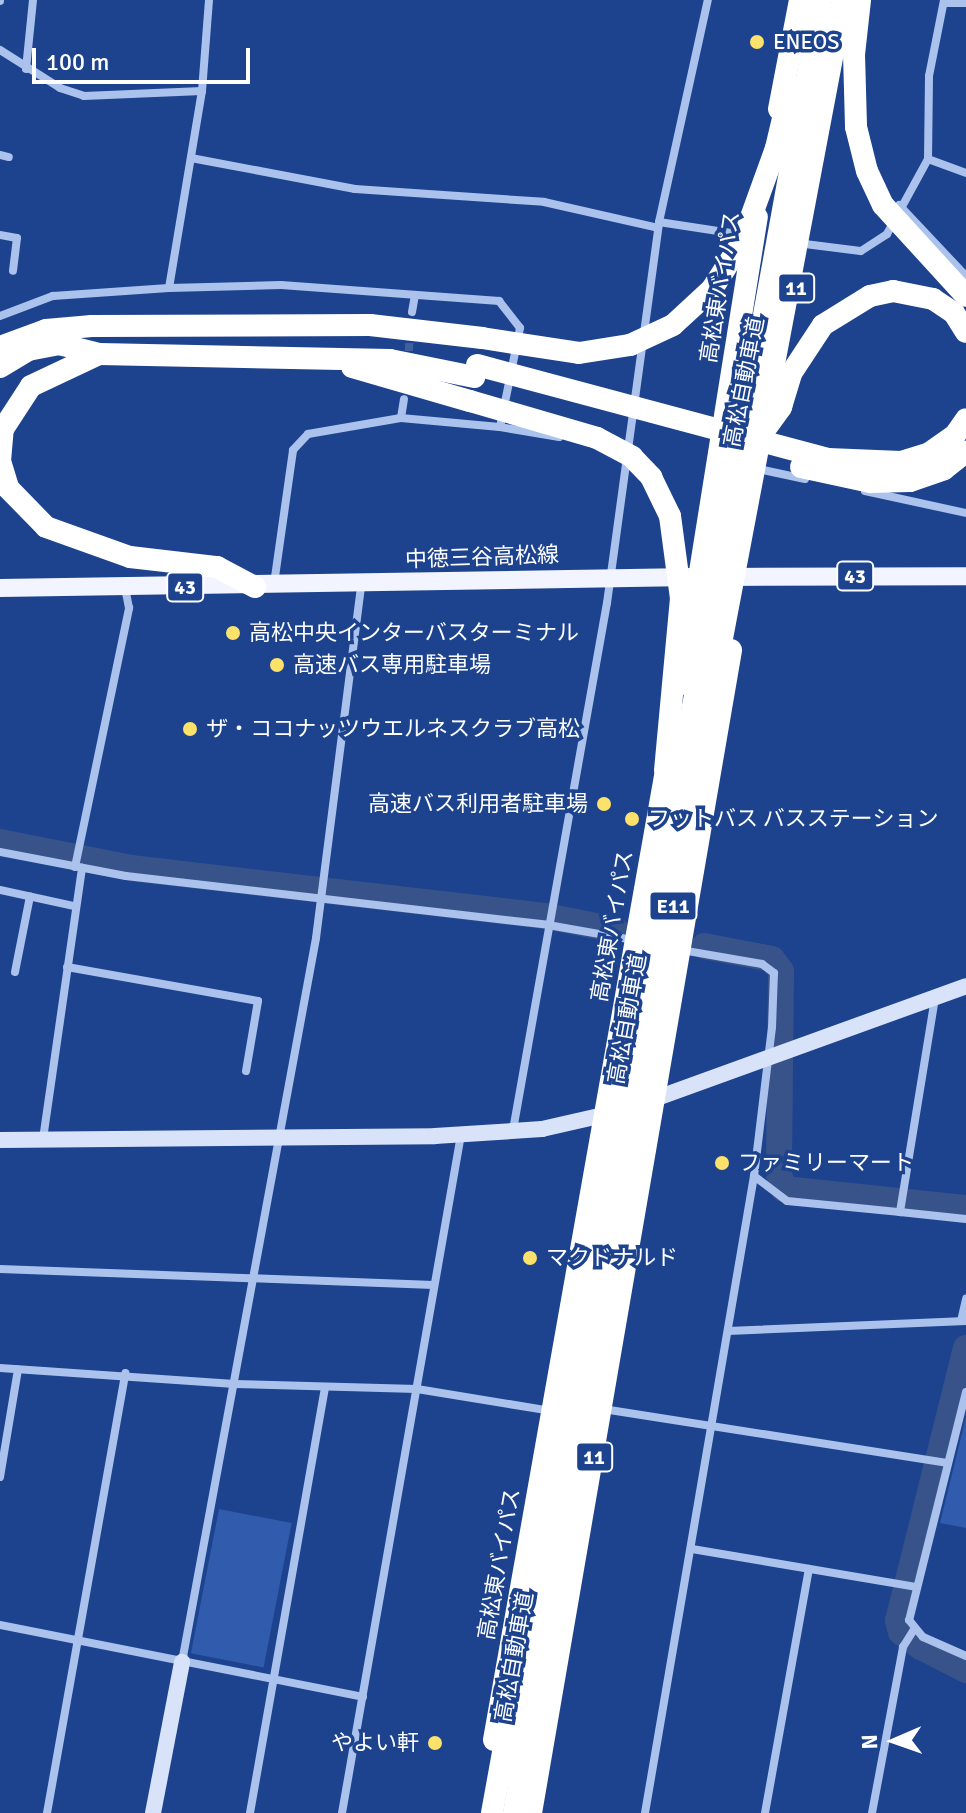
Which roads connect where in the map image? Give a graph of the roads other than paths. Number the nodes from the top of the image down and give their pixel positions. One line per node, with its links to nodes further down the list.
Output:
1 (33, 0): 13 (street)
2 (209, 0): 14 (street)
3 (708, 0): 19 (street)
4 (800, 0): 21 (highway, 高松東バイパス / 11)
5 (821, 0): 12 (highway, 高松自動車道 / E11, bridge)
6 (843, 0): 41 (highway, 高松自動車道 / E11, bridge)
7 (851, 0): 22 (highway, 11)
8 (860, 0): 27 (highway, bridge)
9 (944, 2): 10 (street); 16 (street)
10 (966, 3)
11 (0, 50): 13 (street)
12 (812, 52): 30 (highway, bridge); 70 (highway, 高松自動車道 / E11, bridge)
13 (26, 69): 14 (street)
14 (202, 91): 15 (street)
15 (191, 158): 19 (street); 25 (street)
16 (928, 159): 17 (street); 18 (street)
17 (966, 173)
18 (899, 205): 22 (street); 24 (street)
19 (659, 225): 21 (street); 42 (street)
20 (0, 235): 23 (street)
21 (754, 237): 22 (street); 52 (highway, 高松東バイパス / 11)
22 (804, 244): 46 (highway, 11)
23 (13, 271)
24 (966, 276)
25 (169, 288): 26 (street); 29 (street)
26 (415, 295): 28 (street); 40 (street)
27 (966, 296)
28 (412, 312)
29 (0, 316)
30 (335, 326): 32 (highway); 36 (highway)
31 (966, 332): 41 (highway, bridge)
32 (0, 347)
33 (99, 354): 34 (highway); 35 (highway); 44 (highway)
34 (332, 361): 36 (highway); 70 (highway, bridge)
35 (0, 367)
36 (476, 371): 39 (highway, bridge); 43 (highway, bridge)
37 (404, 399): 38 (street)
38 (401, 418): 40 (street); 54 (street)
39 (966, 419)
40 (500, 427): 42 (street)
41 (761, 434): 117 (highway, 高松自動車道 / E11, bridge)
42 (627, 449): 51 (street)
43 (966, 452)
44 (0, 461): 54 (highway)
45 (966, 463): 47 (street)
46 (763, 470): 47 (street); 49 (highway, 11)
47 (877, 493): 48 (street)
48 (966, 513)
49 (744, 576): 50 (main road, 中徳三谷高松線 / 43); 52 (main road, 中徳三谷高松線 / 43); 65 (highway, 11)
50 (966, 576)
51 (610, 577): 52 (main road, 中徳三谷高松線 / 43); 53 (main road, 中徳三谷高松線 / 43); 63 (street)
52 (701, 577): 64 (highway, 高松東バイパス / 11)
53 (361, 585): 54 (main road, 中徳三谷高松線 / 43); 60 (street)
54 (264, 586): 56 (main road, 中徳三谷高松線 / 43)
55 (0, 588): 56 (main road, 中徳三谷高松線 / 43)
56 (125, 588): 58 (street)
57 (0, 852): 58 (street)
58 (78, 862): 60 (street); 62 (street)
59 (0, 890): 61 (street)
60 (322, 893): 63 (street); 77 (street)
61 (30, 896): 62 (street); 67 (street)
62 (74, 906): 66 (street)
63 (549, 920): 64 (street); 75 (street)
64 (636, 940): 74 (highway, 高松東バイパス / 11)
65 (677, 949): 71 (street); 73 (highway, 11)
66 (67, 967): 72 (street); 78 (street)
67 (15, 972)
68 (966, 986): 69 (street)
69 (935, 998): 71 (street); 81 (street)
70 (635, 1008): 116 (highway, 高松自動車道 / E11, bridge)
71 (769, 1061): 73 (street); 80 (street)
72 (246, 1071)
73 (651, 1101): 74 (street); 96 (highway, 11)
74 (604, 1116): 75 (street); 97 (highway, 高松東バイパス / 11)
75 (513, 1132): 76 (street)
76 (461, 1134): 77 (street); 85 (street)
77 (276, 1136): 78 (street); 84 (street)
78 (43, 1139): 79 (street)
79 (0, 1140)
80 (754, 1176): 81 (street); 88 (street)
81 (901, 1206): 82 (street)
82 (966, 1219)
83 (0, 1269): 84 (street)
84 (251, 1277): 85 (street); 92 (street)
85 (434, 1285): 94 (street)
86 (966, 1299): 87 (street)
87 (963, 1321): 88 (street)
88 (728, 1331): 98 (street)
89 (0, 1368): 90 (street)
90 (18, 1369): 91 (street); 100 (street)
91 (125, 1373): 92 (street); 106 (street)
92 (234, 1384): 93 (street); 108 (street)
93 (325, 1388): 94 (street); 109 (street)
94 (417, 1389): 97 (street); 110 (street)
95 (966, 1392): 99 (street)
96 (602, 1409): 98 (street); 118 (highway, 11)
97 (553, 1412): 115 (highway, 高松東バイパス / 11)
98 (713, 1426): 99 (street); 101 (street)
99 (944, 1462): 103 (street)
100 (0, 1477)
101 (692, 1549): 102 (street); 119 (street)
102 (809, 1569): 103 (street); 120 (street)
103 (909, 1586): 105 (street)
104 (0, 1625): 106 (street)
105 (914, 1631): 107 (street); 121 (street)
106 (79, 1640): 108 (street); 111 (street)
107 (966, 1656)
108 (182, 1662): 109 (street); 112 (street)
109 (273, 1682): 110 (street); 113 (street)
110 (363, 1697): 114 (street)
111 (47, 1813)
112 (153, 1813)
113 (250, 1813)
114 (342, 1813)
115 (481, 1813)
116 (492, 1813)
117 (514, 1813)
118 (531, 1813)
119 (645, 1813)
120 (765, 1813)
121 (872, 1813)

